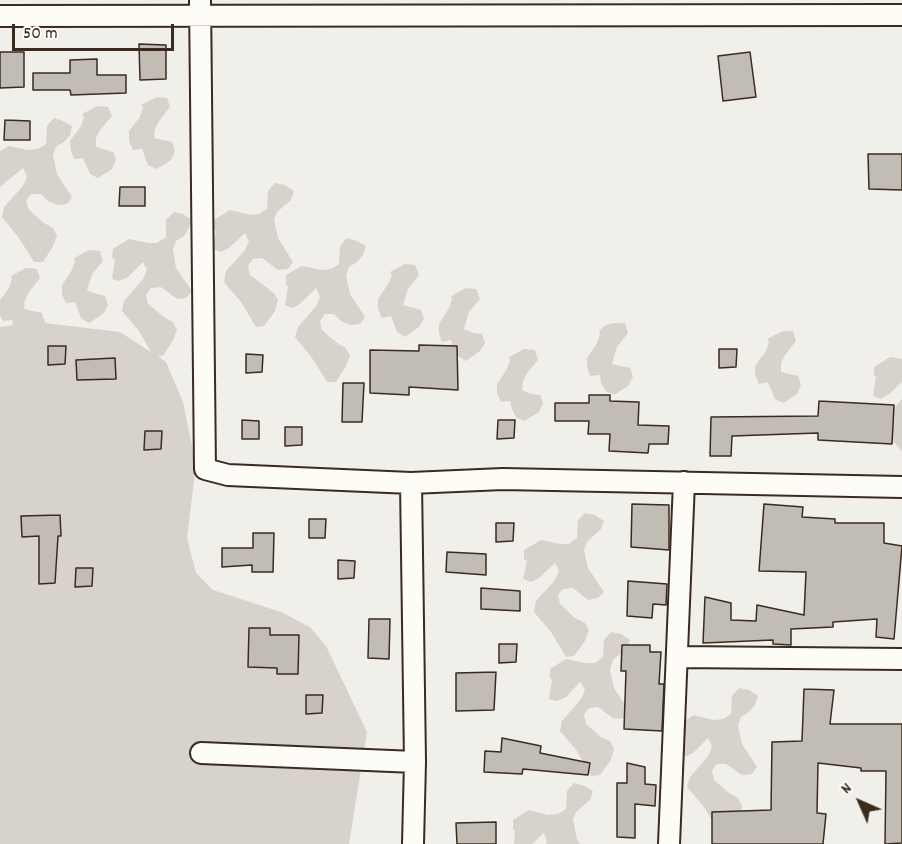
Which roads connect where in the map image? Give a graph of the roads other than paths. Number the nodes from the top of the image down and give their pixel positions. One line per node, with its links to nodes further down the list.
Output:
1 (200, 8): 2 (street); 4 (street); 6 (street)
2 (501, 8): 3 (street)
3 (902, 15)
4 (0, 16)
5 (684, 482): 6 (street); 7 (street); 8 (street)
6 (411, 483): 11 (street)
7 (902, 488)
8 (677, 657): 9 (street); 13 (street)
9 (902, 659)
10 (201, 753): 11 (street)
11 (415, 762): 12 (street)
12 (413, 844)
13 (669, 844)

